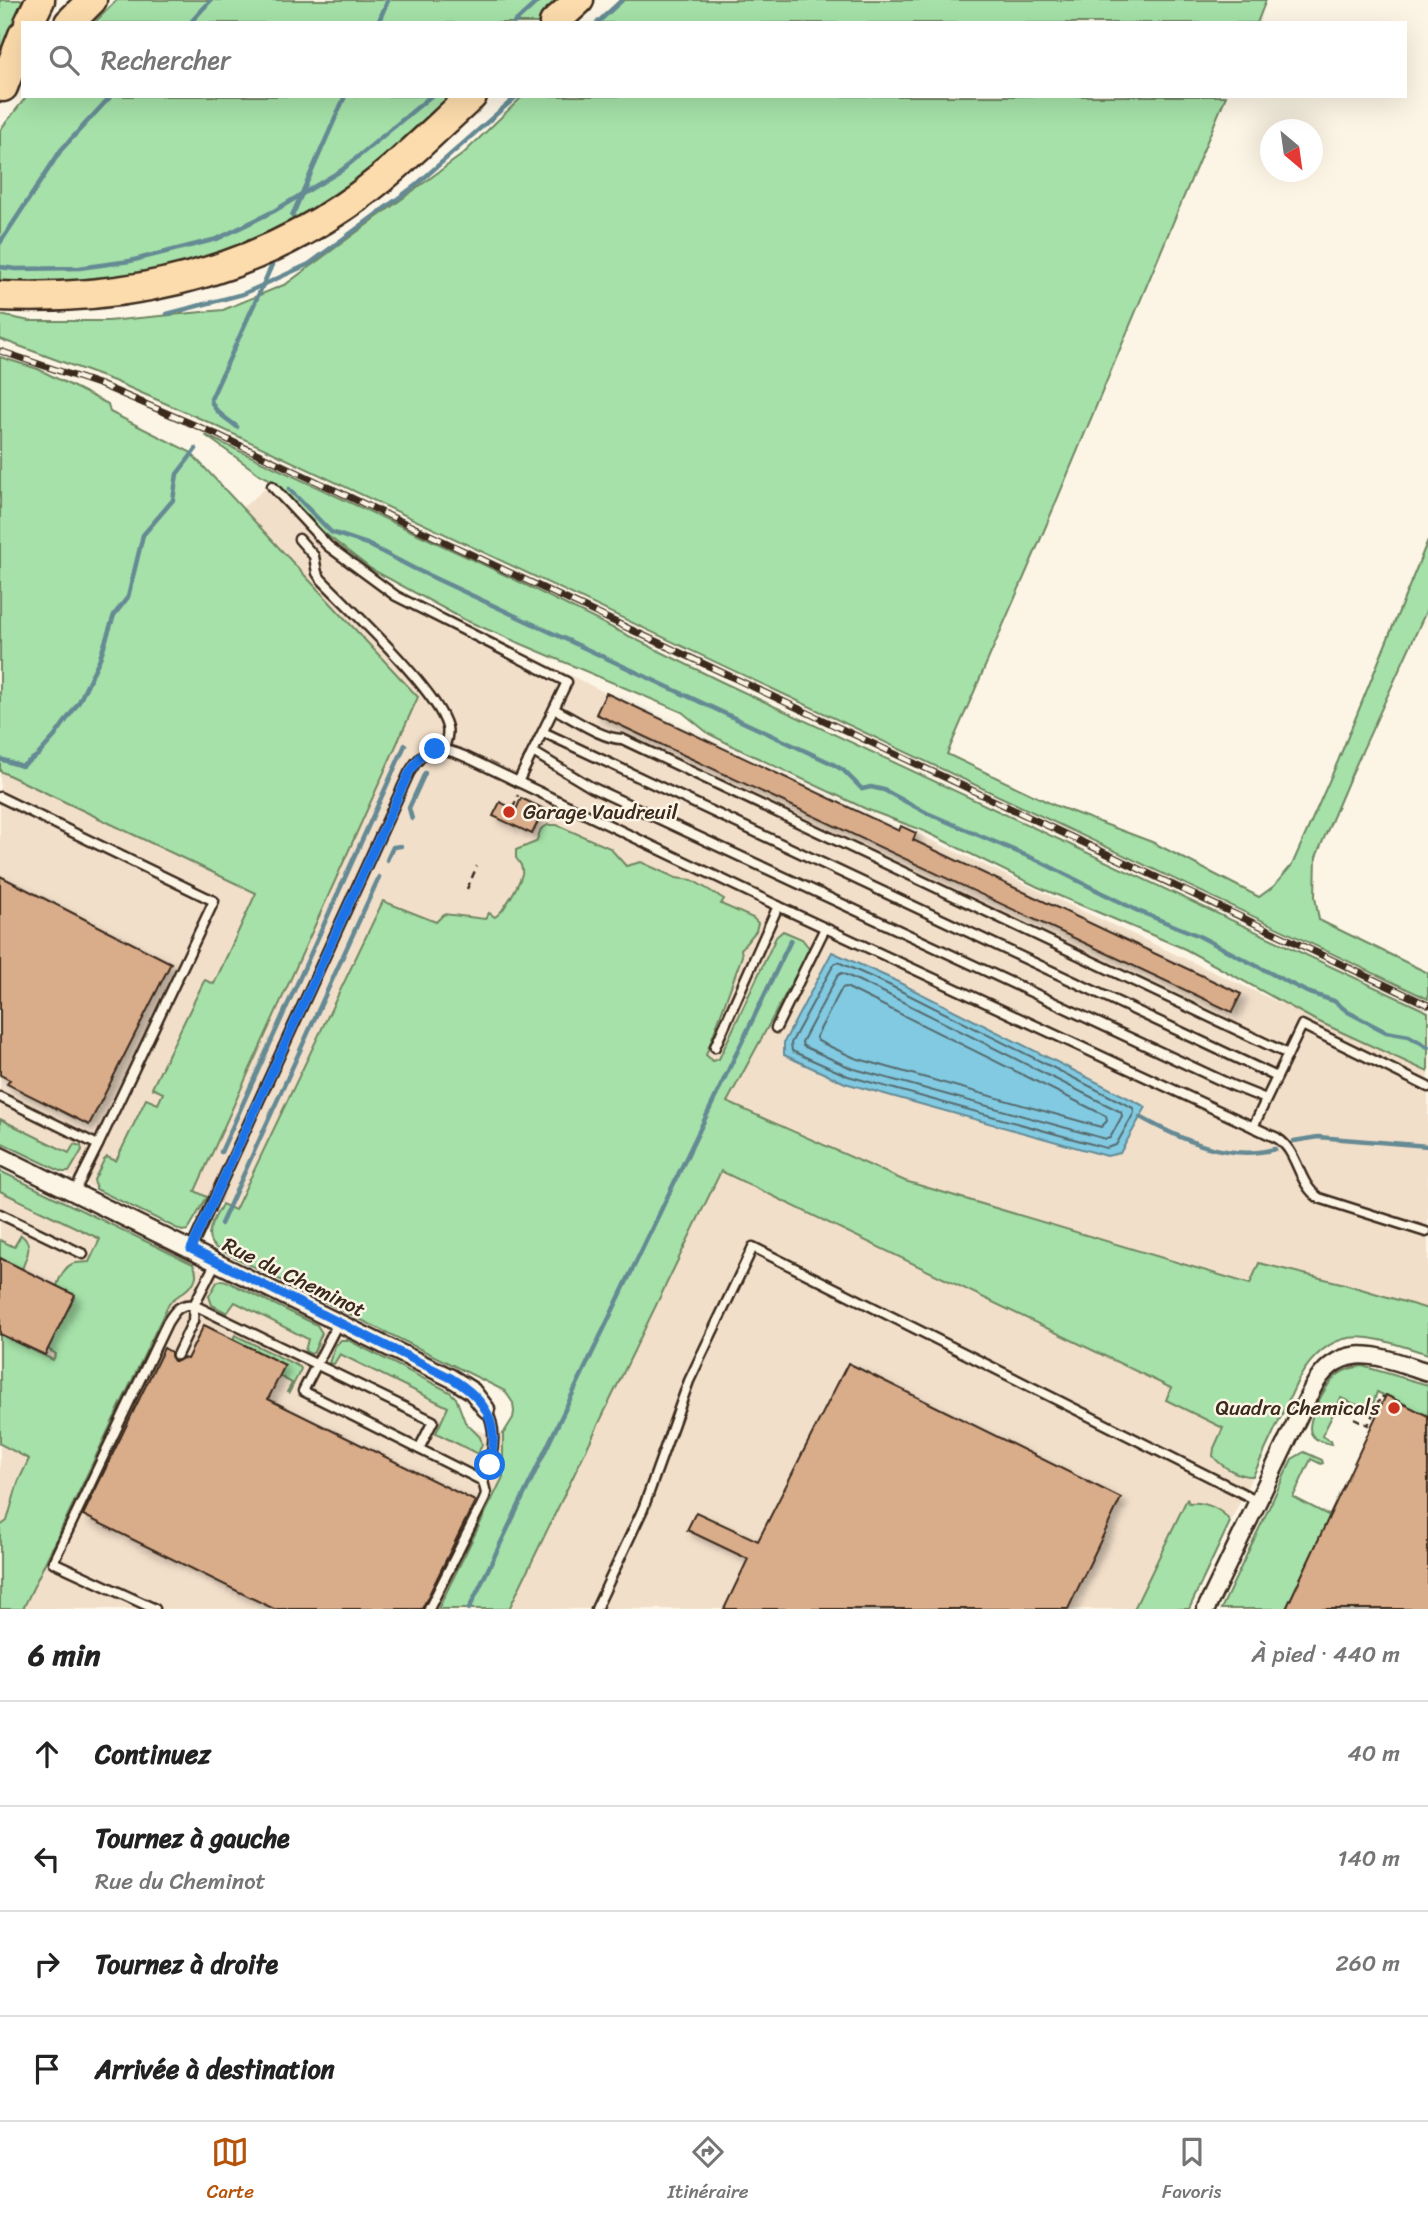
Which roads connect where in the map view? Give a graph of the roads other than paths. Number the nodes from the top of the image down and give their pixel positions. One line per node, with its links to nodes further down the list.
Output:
1 (40, 0): 4 (highway)
2 (92, 0): 5 (highway)
3 (579, 0): 6 (highway)
4 (30, 21)
5 (71, 21)
6 (556, 21)
7 (21, 42): 8 (highway)
8 (9, 82)
9 (470, 98): 10 (highway)
10 (0, 296)
11 (272, 486): 13 (lane)
12 (299, 539): 15 (lane)
13 (554, 709): 14 (lane); 23 (lane)
14 (543, 732): 16 (lane); 24 (lane)
15 (444, 748): 17 (lane); 34 (lane)
16 (533, 752): 17 (lane); 27 (lane)
17 (518, 782): 19 (lane)
18 (0, 797): 29 (lane)
19 (778, 906): 20 (lane); 22 (lane)
20 (825, 928): 21 (lane); 28 (lane)
21 (776, 1028)
22 (715, 1047)
23 (1288, 1054): 24 (lane); 25 (lane)
24 (1276, 1077): 27 (lane)
25 (1428, 1087)
26 (0, 1097): 29 (lane)
27 (1266, 1099): 28 (lane)
28 (1252, 1127): 33 (lane)
29 (98, 1145): 31 (lane)
30 (0, 1156): 31 (street, Rue du Cheminot)
31 (74, 1193): 34 (street, Rue du Cheminot)
32 (0, 1214): 35 (lane)
33 (1426, 1232)
34 (191, 1249): 36 (street, Rue du Cheminot)
35 (83, 1254)
36 (216, 1262): 37 (lane); 38 (street, Rue du Cheminot)
37 (194, 1306): 39 (lane); 40 (lane); 46 (lane)
38 (338, 1322): 40 (lane); 42 (street, Rue du Cheminot)
39 (177, 1355)
40 (316, 1365): 43 (lane); 43 (lane)
41 (1428, 1372): 45 (street)
42 (486, 1409): 44 (lane)
43 (419, 1449): 44 (lane)
44 (483, 1480): 47 (lane)
45 (1258, 1501): 48 (lane); 49 (street)
46 (155, 1609)
47 (429, 1609)
48 (596, 1609)
49 (1206, 1609)

